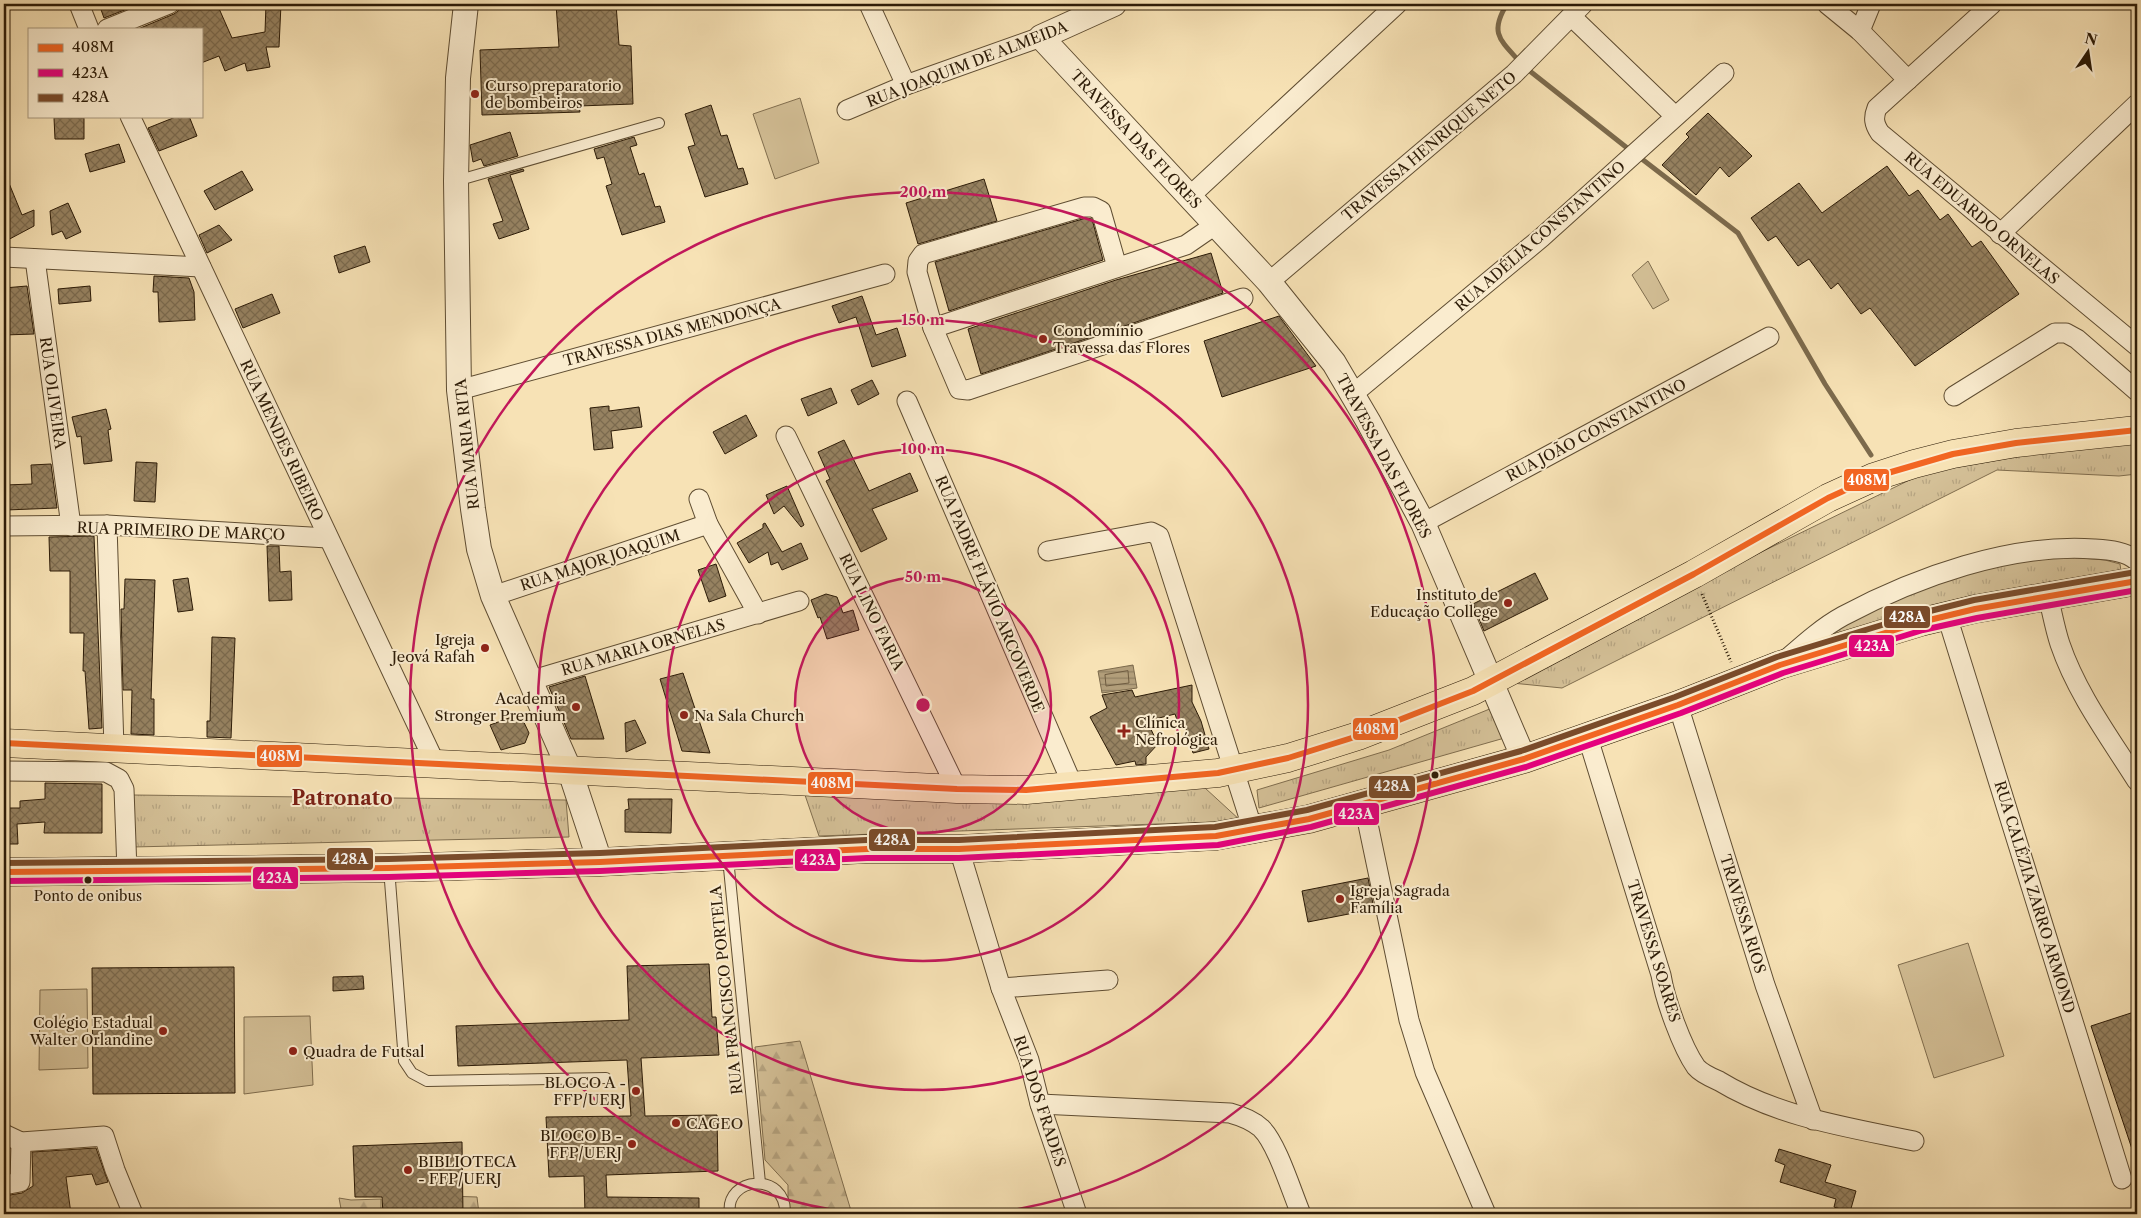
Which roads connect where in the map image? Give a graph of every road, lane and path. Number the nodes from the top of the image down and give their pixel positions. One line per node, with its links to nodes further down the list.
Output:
1 (78, 4): 11 (street)
2 (170, 4): 12 (street)
3 (466, 4): 23 (street, RUA MARIA RITA)
4 (869, 4): 17 (street)
5 (1114, 4): 14 (street, RUA JOAQUIM DE ALMEIDA)
6 (1397, 4): 24 (street)
7 (1827, 4): 13 (street)
8 (1871, 4): 13 (street)
9 (1992, 4): 16 (street)
10 (1577, 10): 20 (street); 32 (street, TRAVESSA HENRIQUE NETO)
11 (90, 28)
12 (110, 28)
13 (1860, 30): 16 (street)
14 (1041, 37): 17 (street, RUA JOAQUIM DE ALMEIDA); 24 (street, TRAVESSA DAS FLORES)
15 (1724, 73): 20 (street, RUA ADÉLIA CONSTANTINO)
16 (1908, 80): 26 (street, RUA EDUARDO ORNELAS)
17 (906, 85): 19 (street, RUA JOAQUIM DE ALMEIDA)
18 (2137, 104): 26 (street)
19 (847, 110)
20 (1675, 116): 39 (street, RUA ADÉLIA CONSTANTINO)
21 (131, 118): 29 (street, RUA MENDES RIBEIRO)
22 (659, 123): 23 (lane)
23 (456, 181): 37 (street, RUA MARIA RITA)
24 (1189, 197): 25 (street, TRAVESSA DAS FLORES)
25 (1215, 225): 30 (street); 32 (street, TRAVESSA DAS FLORES)
26 (2000, 234): 36 (street, RUA EDUARDO ORNELAS)
27 (4, 257): 28 (street)
28 (34, 259): 29 (street); 49 (street, RUA OLIVEIRA)
29 (201, 267): 50 (street, RUA MENDES RIBEIRO)
30 (1117, 267): 34 (street); 34 (street)
31 (885, 274): 37 (street, TRAVESSA DIAS MENDONÇA)
32 (1269, 282): 39 (street, TRAVESSA DAS FLORES)
33 (1243, 298): 34 (street)
34 (933, 328)
35 (1769, 337): 45 (street, RUA JOÃO CONSTANTINO)
36 (2137, 346)
37 (459, 390): 55 (street, RUA MARIA RITA)
38 (2137, 392): 40 (street)
39 (1353, 394): 45 (street, TRAVESSA DAS FLORES)
40 (1954, 396)
41 (907, 401): 74 (street, RUA PADRE FLÁVIO ARCOVERDE)
42 (2137, 430): 53 (main road)
43 (786, 436): 75 (street, RUA LINO FARIA)
44 (699, 499): 46 (street)
45 (1422, 523): 63 (street, TRAVESSA DAS FLORES)
46 (708, 524): 55 (street, RUA MAJOR JOAQUIM); 58 (street)
47 (107, 525): 49 (street, RUA PRIMEIRO DE MARÇO); 50 (street, RUA PRIMEIRO DE MARÇO); 67 (street)
48 (4, 526): 49 (street, RUA PRIMEIRO DE MARÇO)
49 (71, 526)
50 (328, 538): 69 (street, RUA MENDES RIBEIRO)
51 (1048, 551): 72 (street)
52 (2137, 561): 60 (street)
53 (1694, 574): 62 (path); 63 (main road)
54 (2137, 581): 56 (main road)
55 (493, 596): 61 (street, RUA MARIA RITA)
56 (2048, 596): 59 (main road); 73 (street)
57 (799, 601): 58 (street, RUA MARIA ORNELAS)
58 (758, 614): 61 (street, RUA MARIA ORNELAS)
59 (1947, 616): 60 (main road); 91 (street, RUA CALÉZIA ZARRO ARMOND)
60 (1780, 665): 62 (main road)
61 (529, 681): 71 (street, RUA MARIA RITA)
62 (1740, 681): 64 (main road)
63 (1492, 682): 68 (street, TRAVESSA DAS FLORES); 72 (main road)
64 (1678, 705): 65 (main road); 88 (street, TRAVESSA RIOS)
65 (1588, 738): 68 (main road); 88 (street, TRAVESSA SOARES)
66 (4, 743): 67 (main road)
67 (114, 748): 69 (main road)
68 (1524, 759): 76 (main road)
69 (436, 763): 71 (main road)
70 (4, 771): 82 (street)
71 (570, 771): 75 (main road); 80 (street, RUA MARIA RITA)
72 (1236, 771): 74 (main road); 77 (street)
73 (2137, 782)
74 (1073, 786): 75 (main road)
75 (957, 789)
76 (1364, 805): 77 (main road); 99 (street)
77 (1253, 830): 78 (main road)
78 (959, 849): 79 (main road); 85 (street, RUA DOS FRADES)
79 (728, 854): 80 (main road); 92 (lane, RUA FRANCISCO PORTELA)
80 (600, 862): 81 (main road)
81 (389, 868): 82 (main road); 86 (lane)
82 (127, 871): 83 (main road)
83 (4, 872)
84 (1108, 980): 85 (street)
85 (1001, 988): 87 (street, RUA DOS FRADES)
86 (606, 1078)
87 (1040, 1104): 97 (street, RUA DOS FRADES); 98 (street)
88 (1813, 1120): 90 (street, TRAVESSA SOARES)
89 (12, 1138): 93 (street); 94 (street)
90 (1914, 1141)
91 (2122, 1179)
92 (760, 1183): 95 (lane); 96 (lane)
93 (4, 1185)
94 (133, 1214)
95 (730, 1214)
96 (785, 1214)
97 (1076, 1214)
98 (1301, 1214)
99 (1486, 1214)

